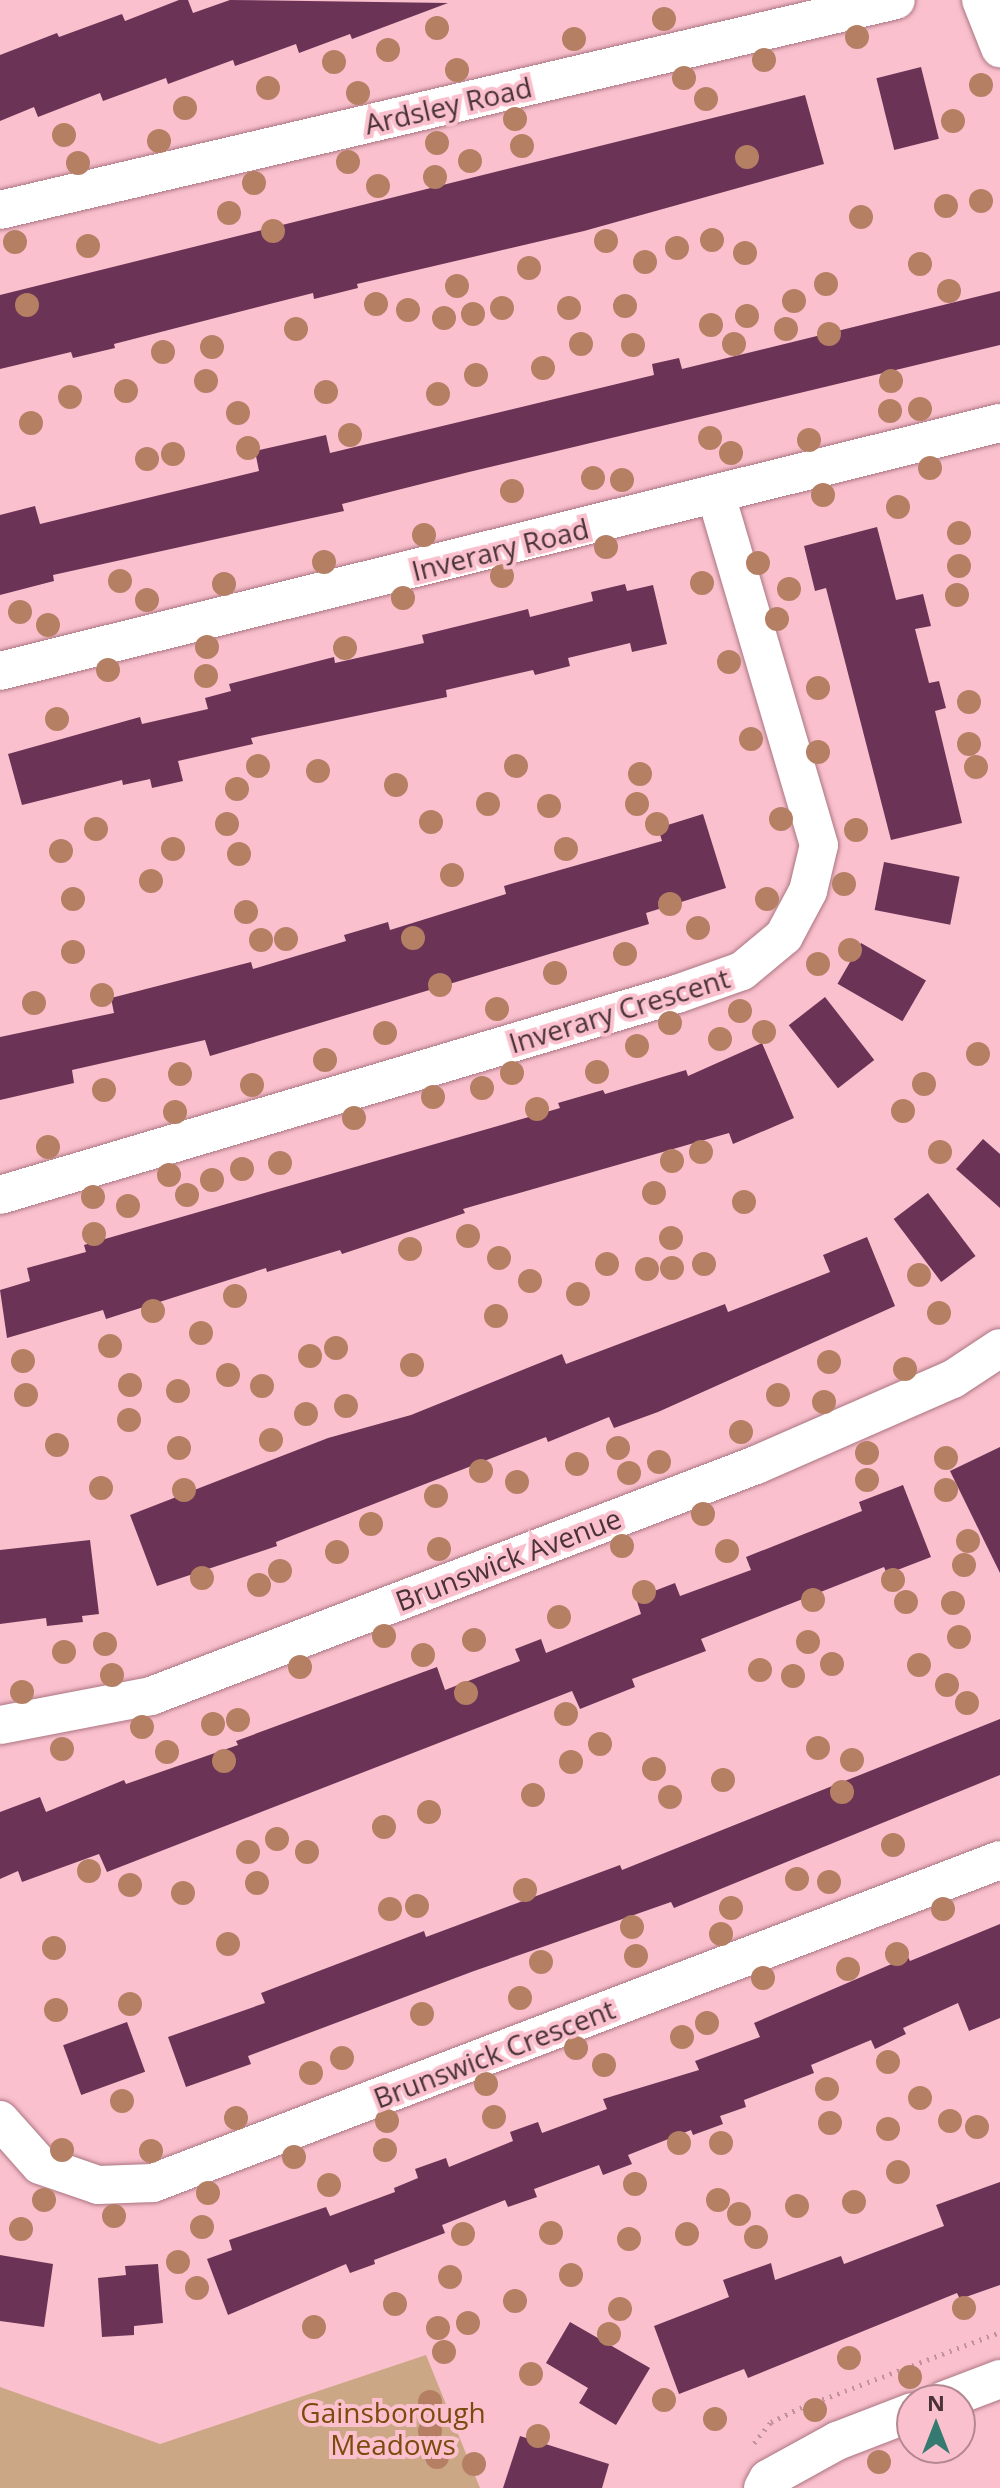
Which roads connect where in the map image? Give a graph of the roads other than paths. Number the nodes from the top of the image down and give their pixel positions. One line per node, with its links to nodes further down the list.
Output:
1 (896, 0): 4 (street, Ardsley Road)
2 (981, 0): 3 (street)
3 (1000, 48)
4 (0, 210)
5 (1000, 423): 6 (street, Inverary Road)
6 (716, 496): 7 (street, Inverary Road); 8 (street, Inverary Crescent)
7 (0, 671)
8 (0, 1195)
9 (1000, 1348): 10 (street, Brunswick Avenue)
10 (0, 1725)
11 (1000, 1860): 12 (street, Brunswick Crescent)
12 (0, 2120)
13 (1000, 2379): 14 (street)
14 (976, 2388)
15 (896, 2418): 16 (street)
16 (763, 2488)

